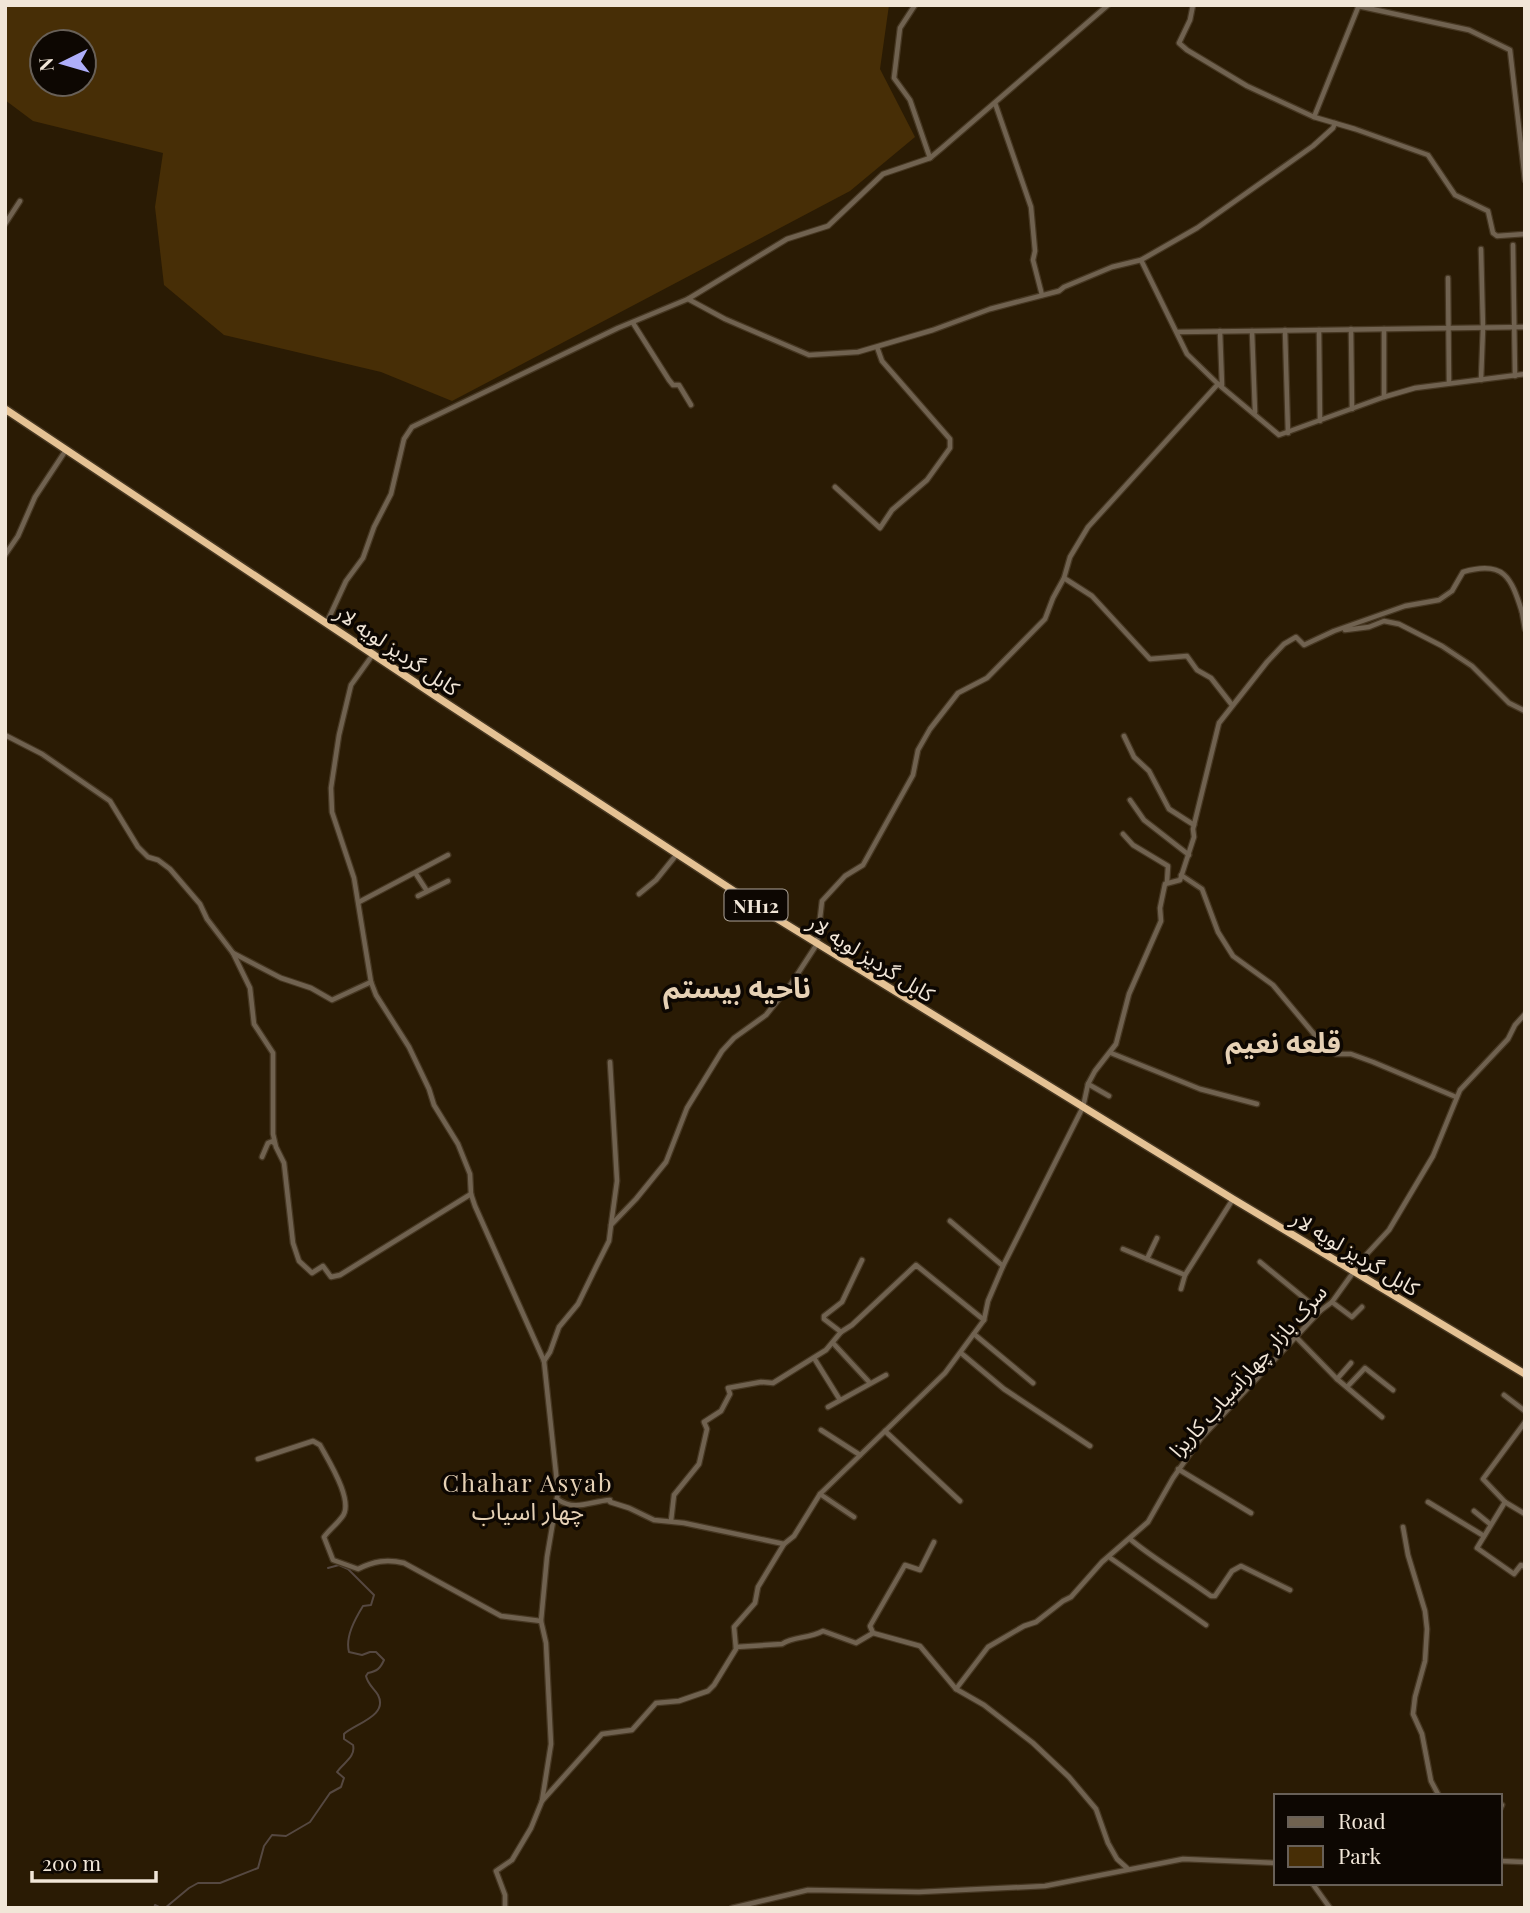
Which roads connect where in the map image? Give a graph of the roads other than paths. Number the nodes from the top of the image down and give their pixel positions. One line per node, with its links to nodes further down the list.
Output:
1 (915, 5): 8 (street)
2 (1108, 5): 5 (street)
3 (1193, 5): 6 (street)
4 (1359, 6): 6 (street); 9 (street)
5 (995, 103): 8 (street); 17 (street)
6 (1314, 117): 7 (street)
7 (1335, 123): 12 (street); 15 (street)
8 (930, 158): 18 (street)
9 (1525, 180)
10 (20, 201): 11 (street)
11 (5, 223)
12 (1525, 234)
13 (1513, 245): 20 (street)
14 (1481, 249): 23 (street)
15 (1141, 260): 17 (street); 30 (street)
16 (1448, 278): 22 (street)
17 (1042, 295): 31 (street)
18 (688, 299): 19 (street); 31 (street)
19 (633, 323): 38 (street); 49 (street)
20 (1513, 327): 21 (street); 23 (street); 33 (street)
21 (1525, 327)
22 (1447, 328): 23 (street); 24 (street); 35 (street)
23 (1483, 328): 34 (street)
24 (1384, 329): 27 (street); 37 (street)
25 (1285, 330): 26 (street); 29 (street); 43 (street)
26 (1319, 330): 27 (street); 42 (street)
27 (1351, 330): 40 (street)
28 (1220, 331): 29 (street); 30 (street); 36 (street)
29 (1252, 331): 41 (street)
30 (1176, 332): 36 (street)
31 (877, 347): 45 (street)
32 (1525, 374): 33 (street)
33 (1515, 376): 34 (street)
34 (1481, 380): 35 (street)
35 (1449, 383): 37 (street)
36 (1220, 385): 41 (street); 47 (street)
37 (1384, 397): 40 (street)
38 (691, 405)
39 (5, 409): 44 (highway, کابل گردیز لویه لار / NH12)
40 (1352, 409): 42 (street)
41 (1255, 412): 43 (street)
42 (1320, 421): 43 (street)
43 (1289, 433)
44 (66, 450): 46 (street); 49 (highway, کابل گردیز لویه لار / NH12)
45 (835, 487)
46 (5, 555)
47 (1064, 578): 53 (street); 71 (street)
48 (1523, 611): 50 (street); 51 (street)
49 (327, 622): 52 (highway, کابل گردیز لویه لار / NH12)
50 (1525, 629)
51 (1334, 631): 53 (street); 54 (street)
52 (374, 653): 60 (highway, کابل گردیز لویه لار / NH12); 70 (street)
53 (1232, 705): 58 (street)
54 (1525, 711)
55 (5, 734): 72 (street)
56 (1124, 736): 58 (street)
57 (1129, 800): 62 (street)
58 (1194, 825): 62 (street)
59 (1123, 834): 66 (street)
60 (677, 854): 68 (street); 71 (highway, کابل گردیز لویه لار / NH12)
61 (449, 855): 63 (street)
62 (1189, 855): 64 (street)
63 (416, 874): 67 (street); 70 (street)
64 (1181, 876): 66 (street); 79 (street)
65 (448, 881): 67 (street)
66 (1167, 882): 75 (street)
67 (427, 891): 69 (street)
68 (639, 894)
69 (418, 896)
70 (359, 902): 73 (street)
71 (817, 944): 81 (highway, کابل گردیز لویه لار / NH12); 87 (street)
72 (233, 953): 73 (street); 82 (street)
73 (371, 982): 84 (street)
74 (1525, 1014): 79 (street, سرک بازار چهارآسیاب کاریزا)
75 (1111, 1053): 77 (street); 80 (street)
76 (610, 1062): 87 (street)
77 (1088, 1084): 78 (street); 81 (street)
78 (1109, 1097)
79 (1456, 1097): 94 (street, سرک بازار چهارآسیاب کاریزا)
80 (1256, 1104)
81 (1083, 1107): 85 (highway, کابل گردیز لویه لار / NH12); 93 (street)
82 (276, 1147): 83 (street); 84 (street)
83 (262, 1157)
84 (471, 1194): 107 (street)
85 (1233, 1199): 94 (highway, کابل گردیز لویه لار / NH12); 95 (street)
86 (950, 1221): 93 (street)
87 (611, 1225): 107 (street)
88 (1157, 1238): 90 (street)
89 (1123, 1250): 90 (street)
90 (1147, 1259): 95 (street)
91 (862, 1260): 101 (street)
92 (1260, 1262): 99 (street)
93 (1003, 1266): 100 (street)
94 (1355, 1271): 97 (street, سرک بازار چهارآسیاب کاریزا); 109 (highway, کابل گردیز لویه لار / NH12)
95 (1185, 1275): 96 (street)
96 (1181, 1289)
97 (1332, 1302): 98 (street); 99 (street, سرک بازار چهارآسیاب کاریزا)
98 (1362, 1307)
99 (1320, 1311): 103 (street, سرک بازار چهارآسیاب کاریزا)
100 (984, 1320): 101 (street); 102 (street)
101 (841, 1332): 104 (street)
102 (974, 1334): 105 (street); 113 (street)
103 (1296, 1337): 111 (street); 127 (street, سرک بازار چهارآسیاب کاریزا)
104 (833, 1343): 106 (street); 112 (street)
105 (961, 1353): 123 (street); 124 (street)
106 (814, 1358): 117 (street); 137 (street)
107 (544, 1361): 129 (street)
108 (1351, 1363): 111 (street)
109 (1525, 1374)
110 (886, 1375): 112 (street)
111 (1337, 1379): 114 (street)
112 (870, 1383): 117 (street)
113 (1033, 1383)
114 (1347, 1388): 115 (street); 120 (street)
115 (1393, 1390)
116 (1504, 1395): 119 (street)
117 (840, 1400): 118 (street)
118 (828, 1407)
119 (1525, 1411)
120 (1382, 1417)
121 (1525, 1422): 132 (street)
122 (821, 1430): 125 (street)
123 (885, 1431): 125 (street); 130 (street)
124 (1090, 1446)
125 (860, 1455): 128 (street)
126 (258, 1460): 147 (street)
127 (1178, 1469): 134 (street); 141 (street, سرک بازار چهارآسیاب کاریزا)
128 (820, 1494): 136 (street); 143 (street)
129 (557, 1499): 137 (street); 147 (street)
130 (960, 1501)
131 (1428, 1502): 140 (street)
132 (1505, 1502): 135 (street); 138 (street)
133 (1474, 1511): 138 (street)
134 (1251, 1513)
135 (1525, 1514)
136 (854, 1517)
137 (671, 1521): 143 (street)
138 (1490, 1524): 140 (street)
139 (1403, 1527): 152 (street)
140 (1483, 1536): 145 (street)
141 (1129, 1539): 144 (street, سرک بازار چهارآسیاب کاریزا); 146 (street)
142 (934, 1542): 149 (street)
143 (784, 1544): 150 (street)
144 (1109, 1557): 148 (street); 151 (street, سرک بازار چهارآسیاب کاریزا)
145 (1525, 1567)
146 (1290, 1590)
147 (541, 1621): 153 (street)
148 (1206, 1625)
149 (873, 1633): 150 (street); 151 (street)
150 (736, 1647): 153 (street)
151 (956, 1689): 157 (street)
152 (1438, 1794)
153 (541, 1801): 160 (street)
154 (1502, 1861): 155 (street)
155 (1525, 1862)
156 (1274, 1863): 157 (street)
157 (1128, 1869): 161 (street)
158 (1314, 1885): 159 (street)
159 (1326, 1901): 162 (street); 163 (street)
160 (505, 1908)
161 (732, 1908)
162 (1324, 1908)
163 (1330, 1908)

